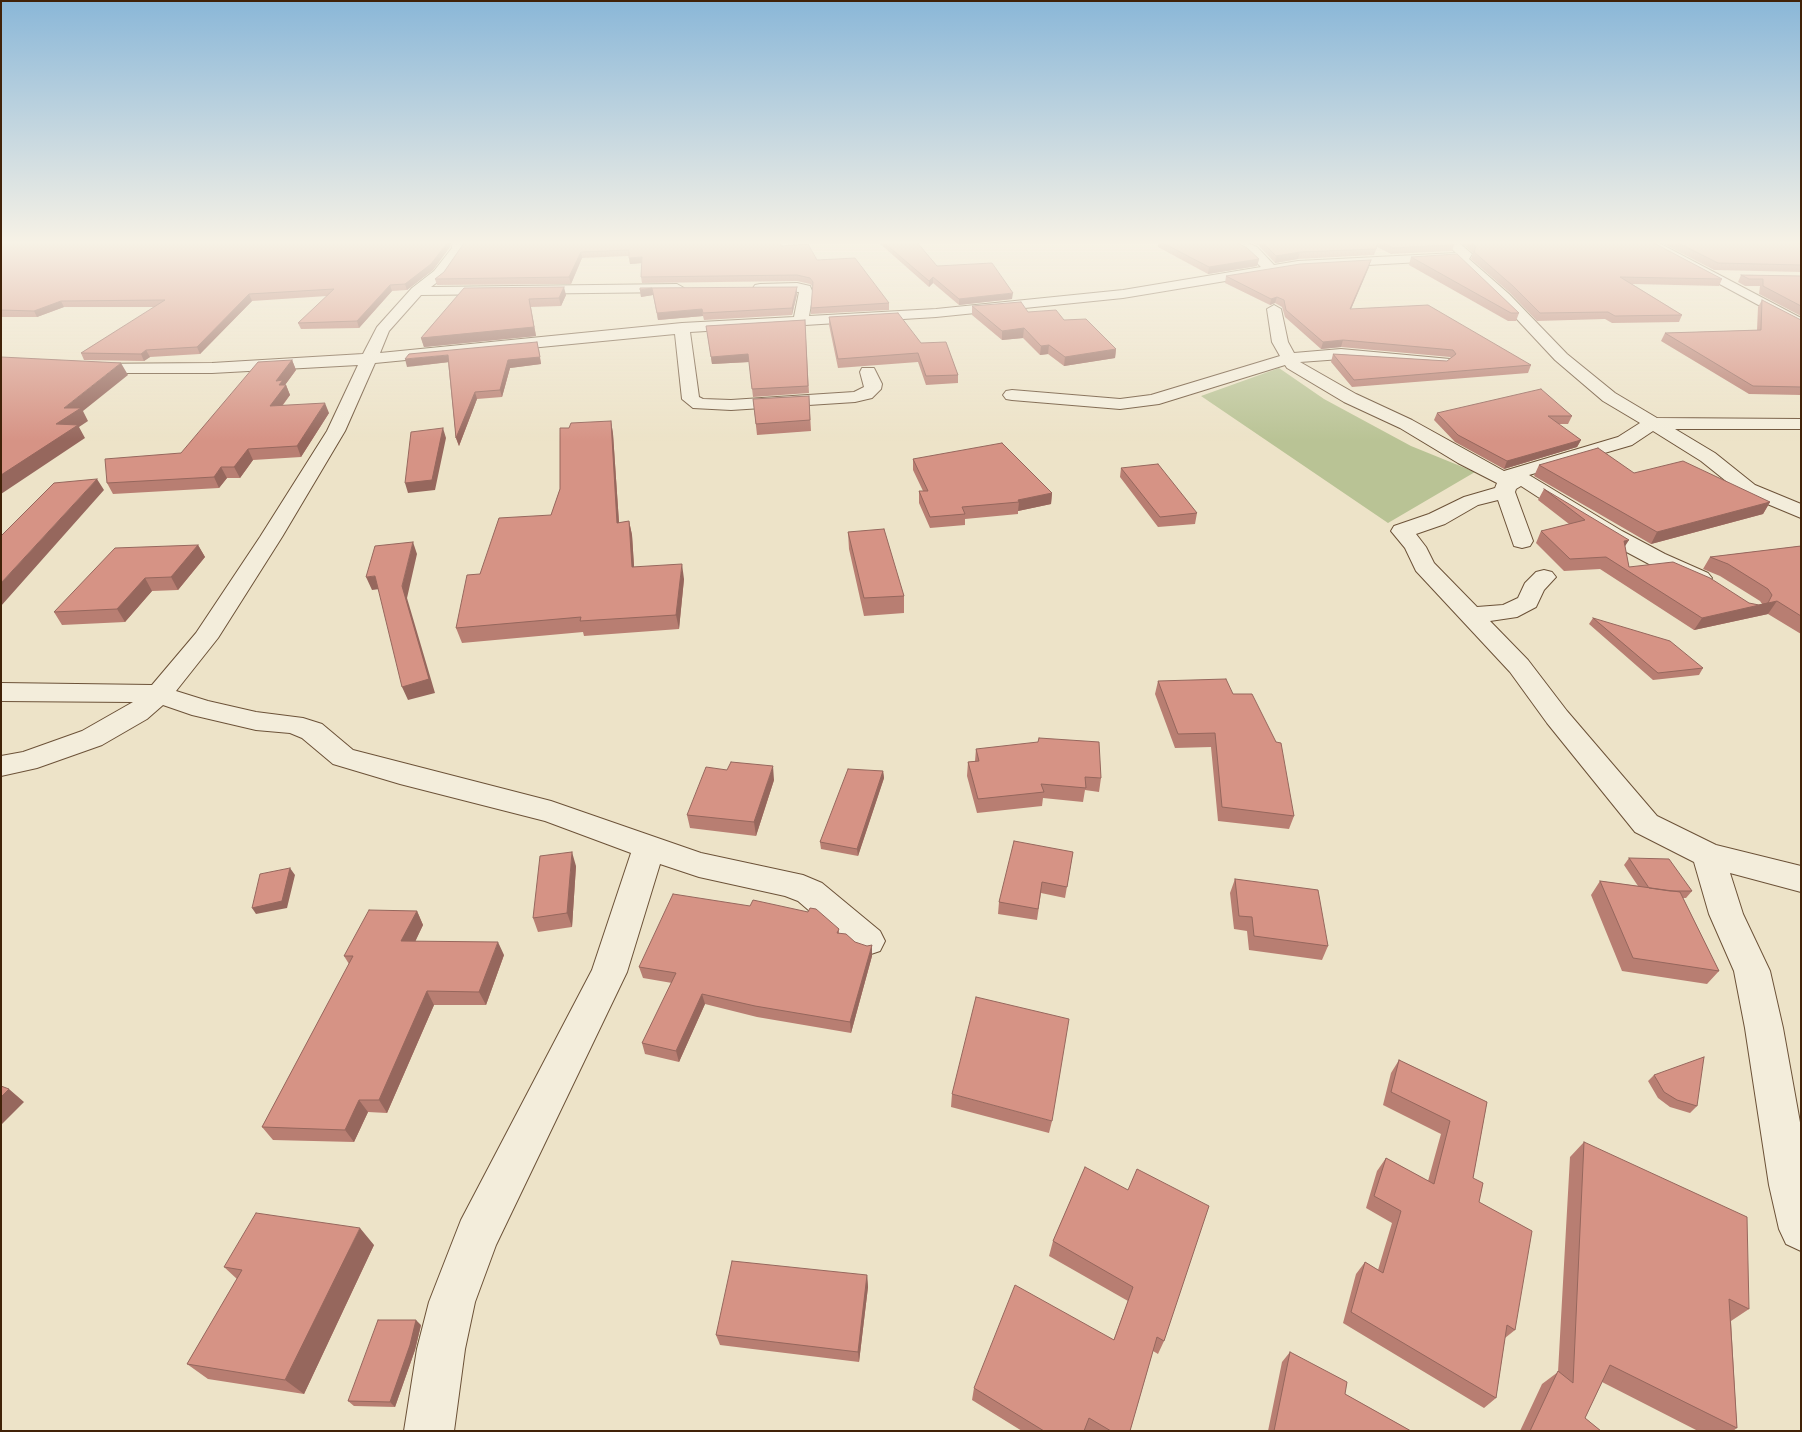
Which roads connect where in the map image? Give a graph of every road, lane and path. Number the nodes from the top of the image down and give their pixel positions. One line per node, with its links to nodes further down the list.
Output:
1 (402, 308): 11 (street)
2 (803, 308): 7 (street)
3 (987, 308): 7 (street)
4 (1514, 308): 16 (street)
5 (1771, 308): 8 (street)
6 (1274, 309): 10 (street)
7 (801, 319): 9 (street)
8 (1801, 324)
9 (682, 328): 11 (street); 14 (street)
10 (1289, 358): 12 (street); 15 (street); 18 (street)
11 (369, 359): 13 (street); 25 (street)
12 (1444, 362)
13 (75, 367)
14 (868, 372)
15 (1012, 395)
16 (1653, 423): 17 (street); 18 (street); 19 (street)
17 (1801, 424)
18 (1510, 483): 20 (street); 22 (street); 23 (street)
19 (1801, 512)
20 (1522, 541)
21 (1544, 577): 23 (street)
22 (1719, 588)
23 (1472, 615): 28 (street)
24 (1, 692): 25 (street)
25 (159, 694): 26 (street); 27 (street)
26 (1, 766)
27 (649, 846): 30 (street); 32 (street)
28 (1708, 855): 29 (street); 31 (street)
29 (1801, 879)
30 (868, 941)
31 (1801, 1229)
32 (429, 1431)

